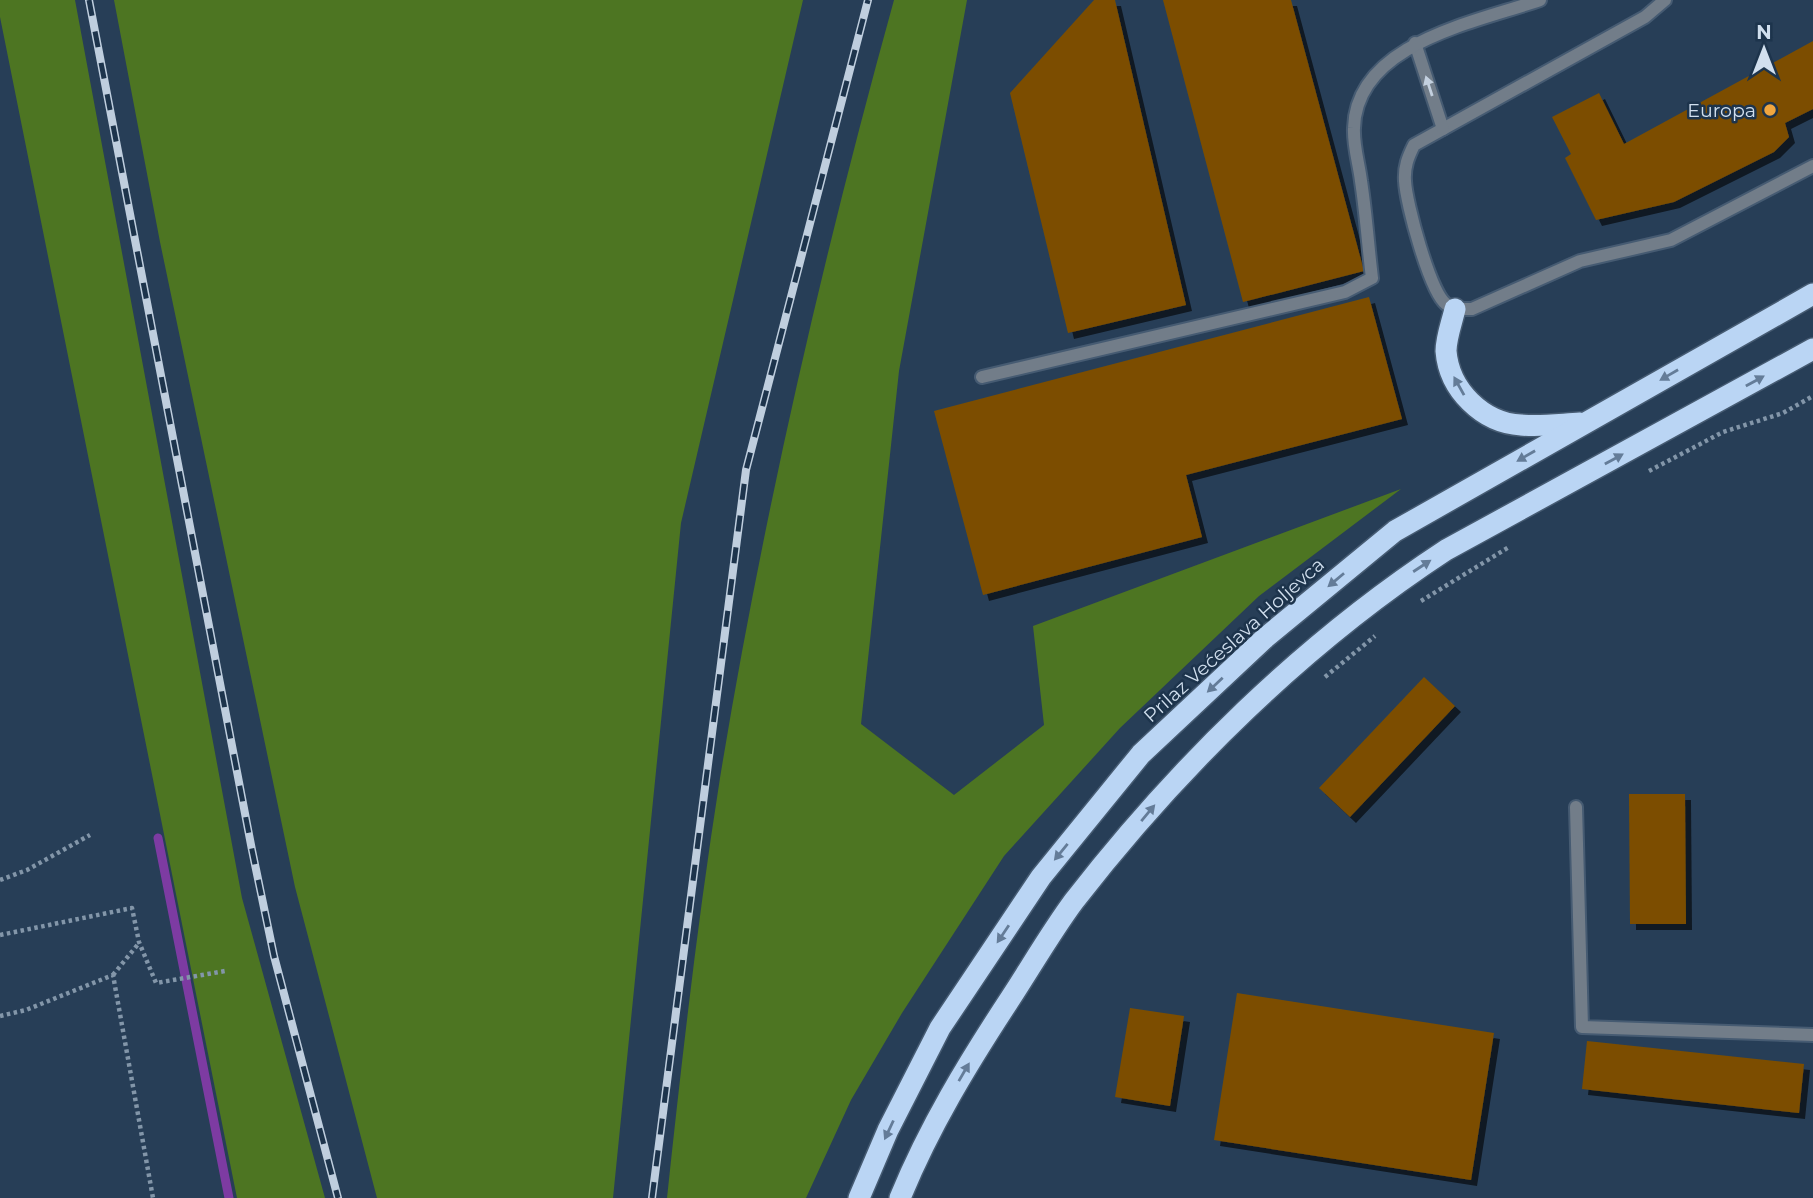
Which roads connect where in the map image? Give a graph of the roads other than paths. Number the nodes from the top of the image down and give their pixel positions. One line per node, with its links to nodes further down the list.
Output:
1 (1540, 0): 3 (lane)
2 (1665, 0): 4 (lane)
3 (1415, 43): 4 (lane, one-way to 3); 9 (lane)
4 (1443, 129): 7 (lane)
5 (1813, 166): 7 (lane)
6 (1813, 294): 10 (highway, Prilaz Većeslava Holjevca, one-way to 10)
7 (1455, 309): 10 (highway, one-way to 7)
8 (1813, 349): 14 (highway, one-way to 8)
9 (982, 377)
10 (1586, 423): 13 (highway, Prilaz Većeslava Holjevca, one-way to 13)
11 (1576, 807): 12 (lane)
12 (1813, 1035)
13 (859, 1198)
14 (900, 1198)

